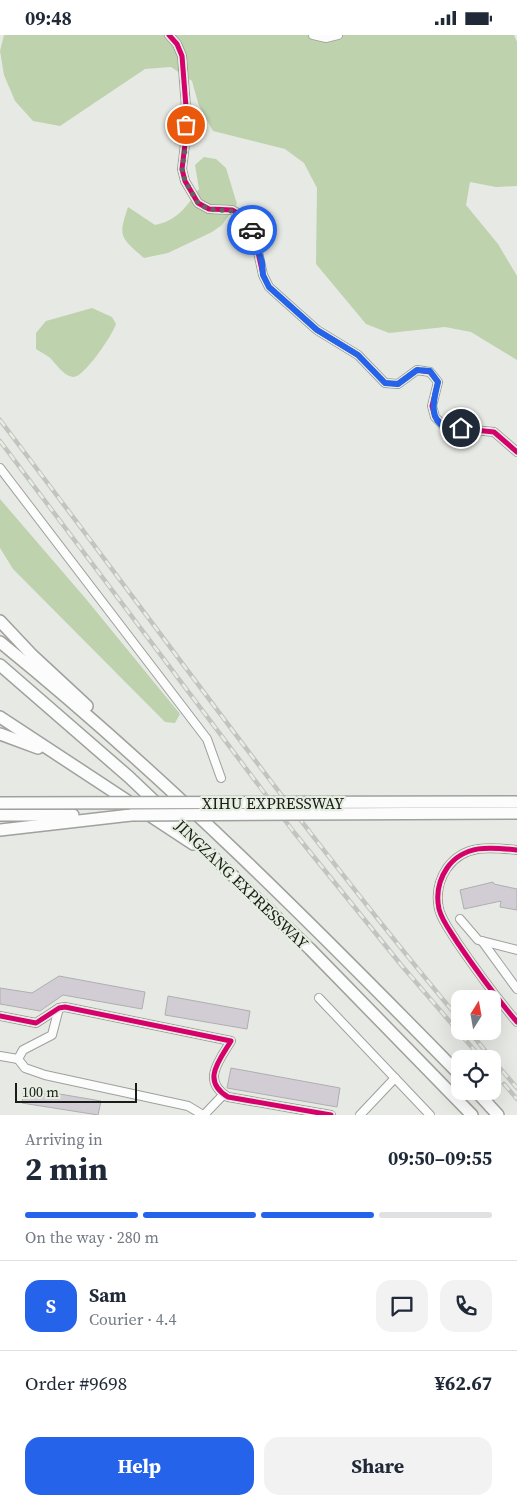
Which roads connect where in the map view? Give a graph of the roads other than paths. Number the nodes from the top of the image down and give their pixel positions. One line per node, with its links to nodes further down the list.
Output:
1 (169, 35): 4 (street)
2 (313, 35): 3 (street)
3 (338, 35)
4 (515, 447)
5 (0, 468): 13 (street)
6 (0, 621): 12 (highway)
7 (0, 642): 12 (highway, JINGZANG EXPRESSWAY)
8 (0, 665): 21 (highway, JINGZANG EXPRESSWAY)
9 (0, 717): 11 (highway)
10 (0, 734): 11 (highway)
11 (50, 752): 21 (highway)
12 (142, 763): 32 (highway, JINGZANG EXPRESSWAY)
13 (221, 778)
14 (517, 802): 15 (highway, XIHU EXPRESSWAY, bridge)
15 (0, 803)
16 (517, 813): 18 (highway, XIHU EXPRESSWAY, bridge)
17 (0, 815): 18 (highway)
18 (131, 815): 19 (highway)
19 (0, 829)
20 (517, 850): 29 (street)
21 (216, 859): 40 (highway, JINGZANG EXPRESSWAY)
22 (460, 919): 23 (street)
23 (482, 941): 24 (street); 25 (street)
24 (517, 950)
25 (517, 989)
26 (319, 998): 33 (street)
27 (59, 1008): 28 (street); 31 (street); 34 (street)
28 (0, 1016)
29 (517, 1022)
30 (0, 1056): 31 (street)
31 (18, 1059): 36 (street)
32 (451, 1066)
33 (395, 1078): 38 (street); 39 (street)
34 (224, 1095): 36 (street); 37 (street)
35 (484, 1100): 41 (highway)
36 (203, 1115)
37 (331, 1115)
38 (360, 1115)
39 (430, 1115)
40 (472, 1115)
41 (498, 1115)

